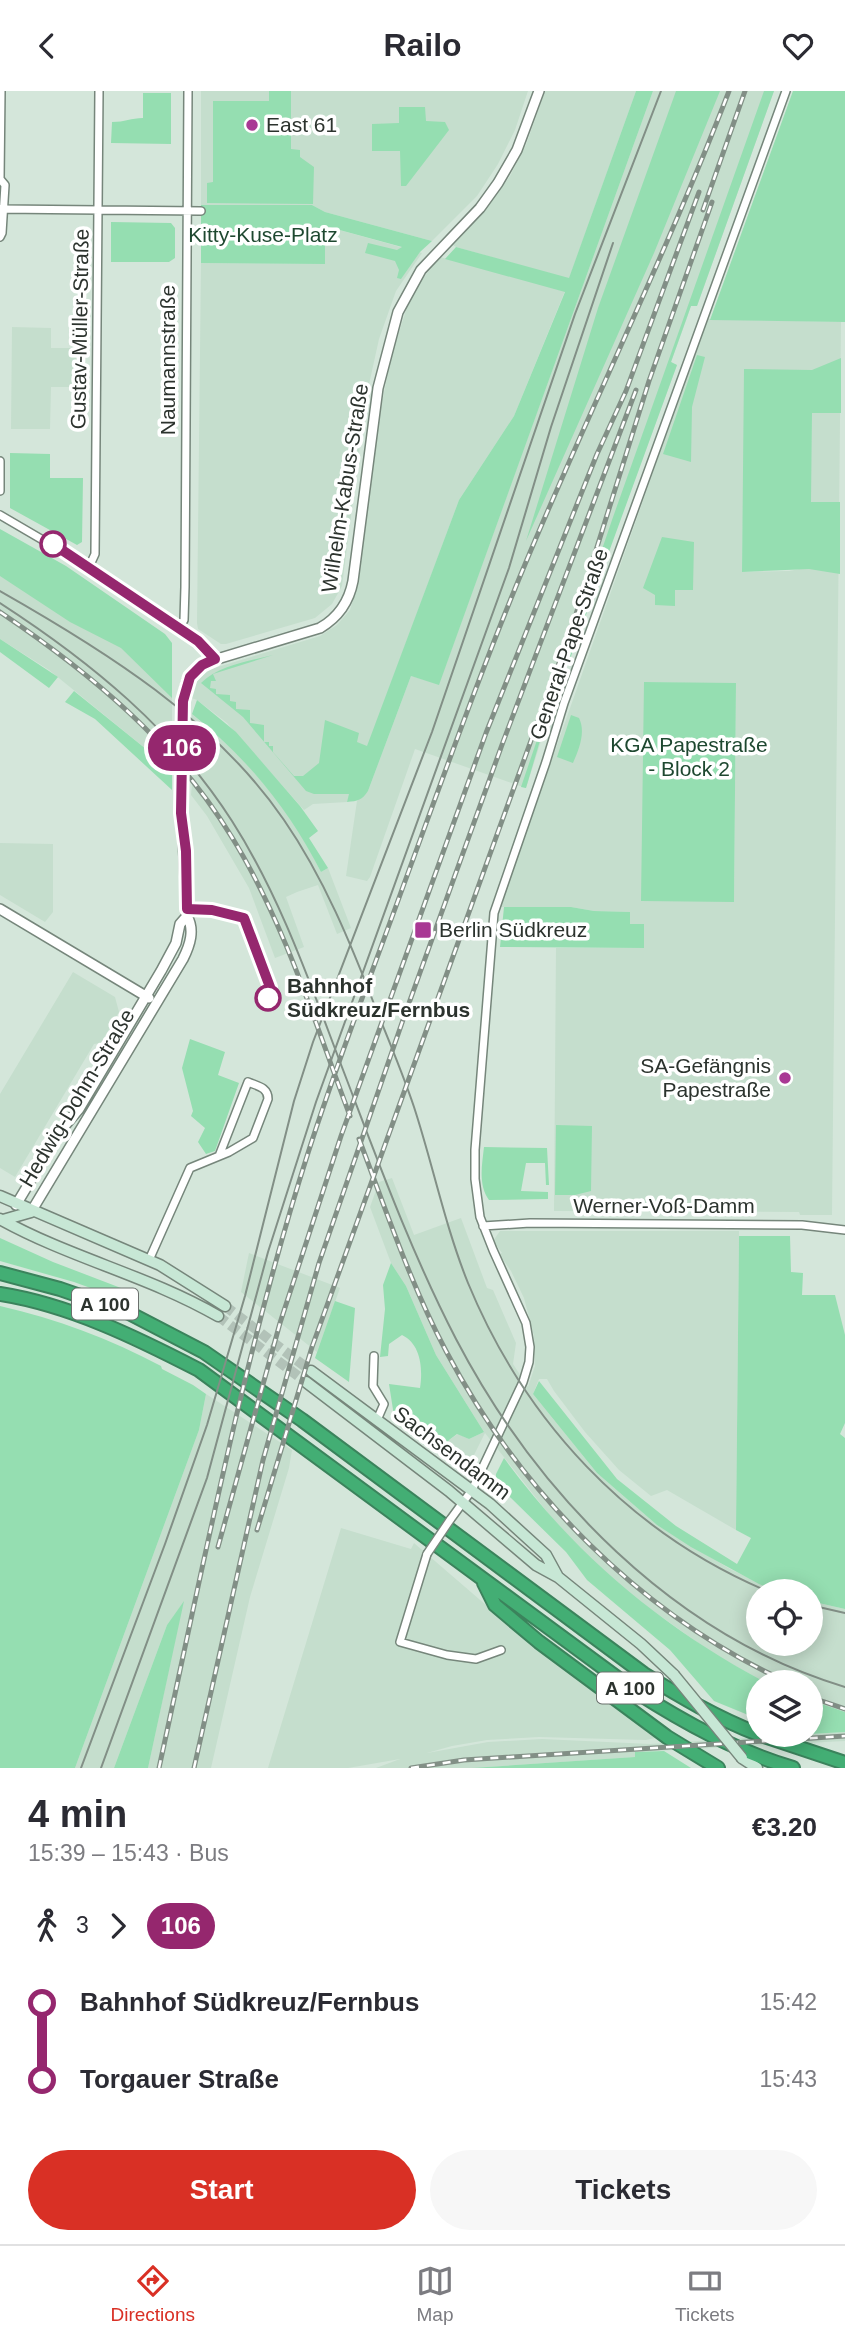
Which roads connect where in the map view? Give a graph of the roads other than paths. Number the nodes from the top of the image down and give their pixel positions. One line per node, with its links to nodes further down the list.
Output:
1 (1, 91): 6 (street)
2 (99, 91): 8 (street, Gustav-Müller-Straße)
3 (188, 91): 9 (street, Naumannstraße)
4 (539, 91): 17 (street, Wilhelm-Kabus-Straße)
5 (786, 91): 27 (street, General-Pape-Straße)
6 (0, 179): 7 (street)
7 (2, 209): 8 (street); 11 (street)
8 (98, 210): 9 (street); 15 (street, Gustav-Müller-Straße)
9 (186, 211): 10 (street); 16 (street, Naumannstraße)
10 (201, 211)
11 (0, 237)
12 (0, 461): 13 (street)
13 (0, 491)
14 (0, 515): 15 (street)
15 (89, 567): 16 (street)
16 (179, 627): 17 (street)
17 (215, 659): 19 (street, Wilhelm-Kabus-Straße)
18 (0, 909): 20 (street)
19 (187, 916): 20 (street, Wilhelm-Kabus-Straße); 21 (street, Wilhelm-Kabus-Straße)
20 (146, 996): 21 (street); 24 (street, Hedwig-Dohm-Straße)
21 (156, 1003): 25 (street, Hedwig-Dohm-Straße)
22 (219, 1156): 22 (street); 29 (street)
23 (0, 1196): 24 (main road)
24 (16, 1205): 25 (main road); 26 (main road, Hedwig-Dohm-Straße)
25 (31, 1212): 26 (main road, Hedwig-Dohm-Straße); 29 (main road)
26 (1, 1220): 31 (main road)
27 (483, 1226): 28 (street, Werner-Voß-Damm); 39 (street, General-Pape-Straße)
28 (845, 1230)
29 (149, 1260): 31 (main road); 33 (main road)
30 (0, 1273): 44 (highway, A 100)
31 (141, 1279): 34 (main road)
32 (0, 1294): 42 (highway, A 100)
33 (225, 1306)
34 (218, 1316)
35 (374, 1356): 38 (street)
36 (311, 1371): 38 (main road, Sachsendamm)
37 (306, 1382): 40 (main road, Sachsendamm)
38 (377, 1420): 39 (main road, Sachsendamm)
39 (472, 1490): 40 (street, General-Pape-Straße); 41 (main road, Sachsendamm)
40 (463, 1502): 41 (main road, Sachsendamm); 43 (street, General-Pape-Straße, bridge)
41 (558, 1577): 46 (main road, Sachsendamm, bridge)
42 (482, 1580): 48 (highway); 50 (highway, A 100)
43 (501, 1650)
44 (746, 1728)
45 (797, 1747): 47 (highway, A 100)
46 (744, 1763): 49 (main road, Sachsendamm)
47 (845, 1763)
48 (718, 1768)
49 (757, 1768)
50 (793, 1768)

